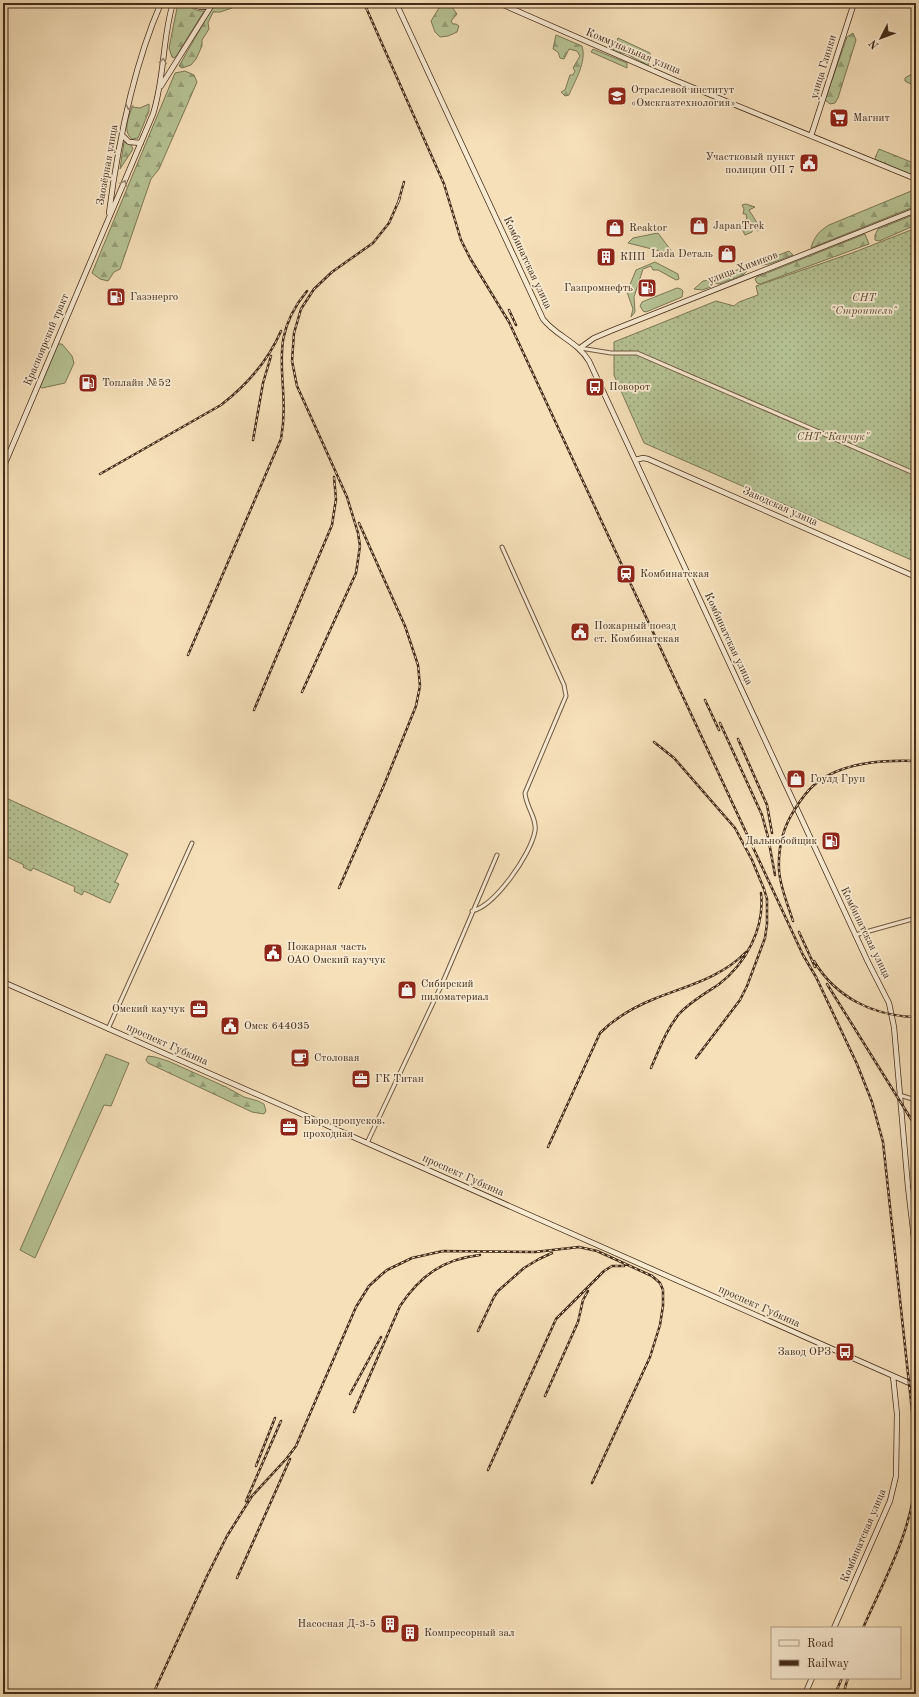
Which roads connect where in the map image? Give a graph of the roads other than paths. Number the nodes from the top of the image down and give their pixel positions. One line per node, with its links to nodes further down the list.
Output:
1 (162, 3): 9 (main road, Заозёрная улица, one-way to 9)
2 (173, 3): 8 (main road, Заозёрная улица, one-way to 2)
3 (190, 3): 4 (main road)
4 (213, 3): 8 (main road, Заозёрная улица)
5 (396, 3): 15 (main road, Комбинатская улица)
6 (499, 3): 10 (main road, Коммунальная улица)
7 (854, 3): 10 (main road, улица Глинки)
8 (161, 88): 11 (main road, Заозёрная улица)
9 (122, 135): 11 (main road); 14 (main road, Заозёрная улица)
10 (811, 136): 12 (main road, Коммунальная улица)
11 (140, 144): 14 (main road, Заозёрная улица, one-way to 11)
12 (916, 179)
13 (916, 210): 15 (main road, улица Химиков)
14 (108, 219): 17 (main road, Красноярский тракт)
15 (580, 348): 16 (main road, Комбинатская улица); 18 (street)
16 (635, 460): 20 (main road, Заводская улица); 25 (main road, Комбинатская улица)
17 (3, 468)
18 (916, 474)
19 (502, 547): 23 (street)
20 (916, 577)
21 (192, 843): 27 (street)
22 (497, 855): 23 (street)
23 (472, 911): 30 (street)
24 (916, 918): 25 (street)
25 (855, 935): 28 (main road, Комбинатская улица)
26 (3, 982): 27 (main road, проспект Губкина)
27 (108, 1029): 30 (main road, проспект Губкина)
28 (899, 1095): 29 (street); 31 (main road, Комбинатская улица)
29 (916, 1100)
30 (368, 1143): 32 (main road, проспект Губкина)
31 (916, 1255)
32 (893, 1376): 33 (main road, проспект Губкина); 34 (main road, Комбинатская улица)
33 (916, 1386)
34 (834, 1627)
35 (812, 1679): 36 (main road)
36 (805, 1694)

